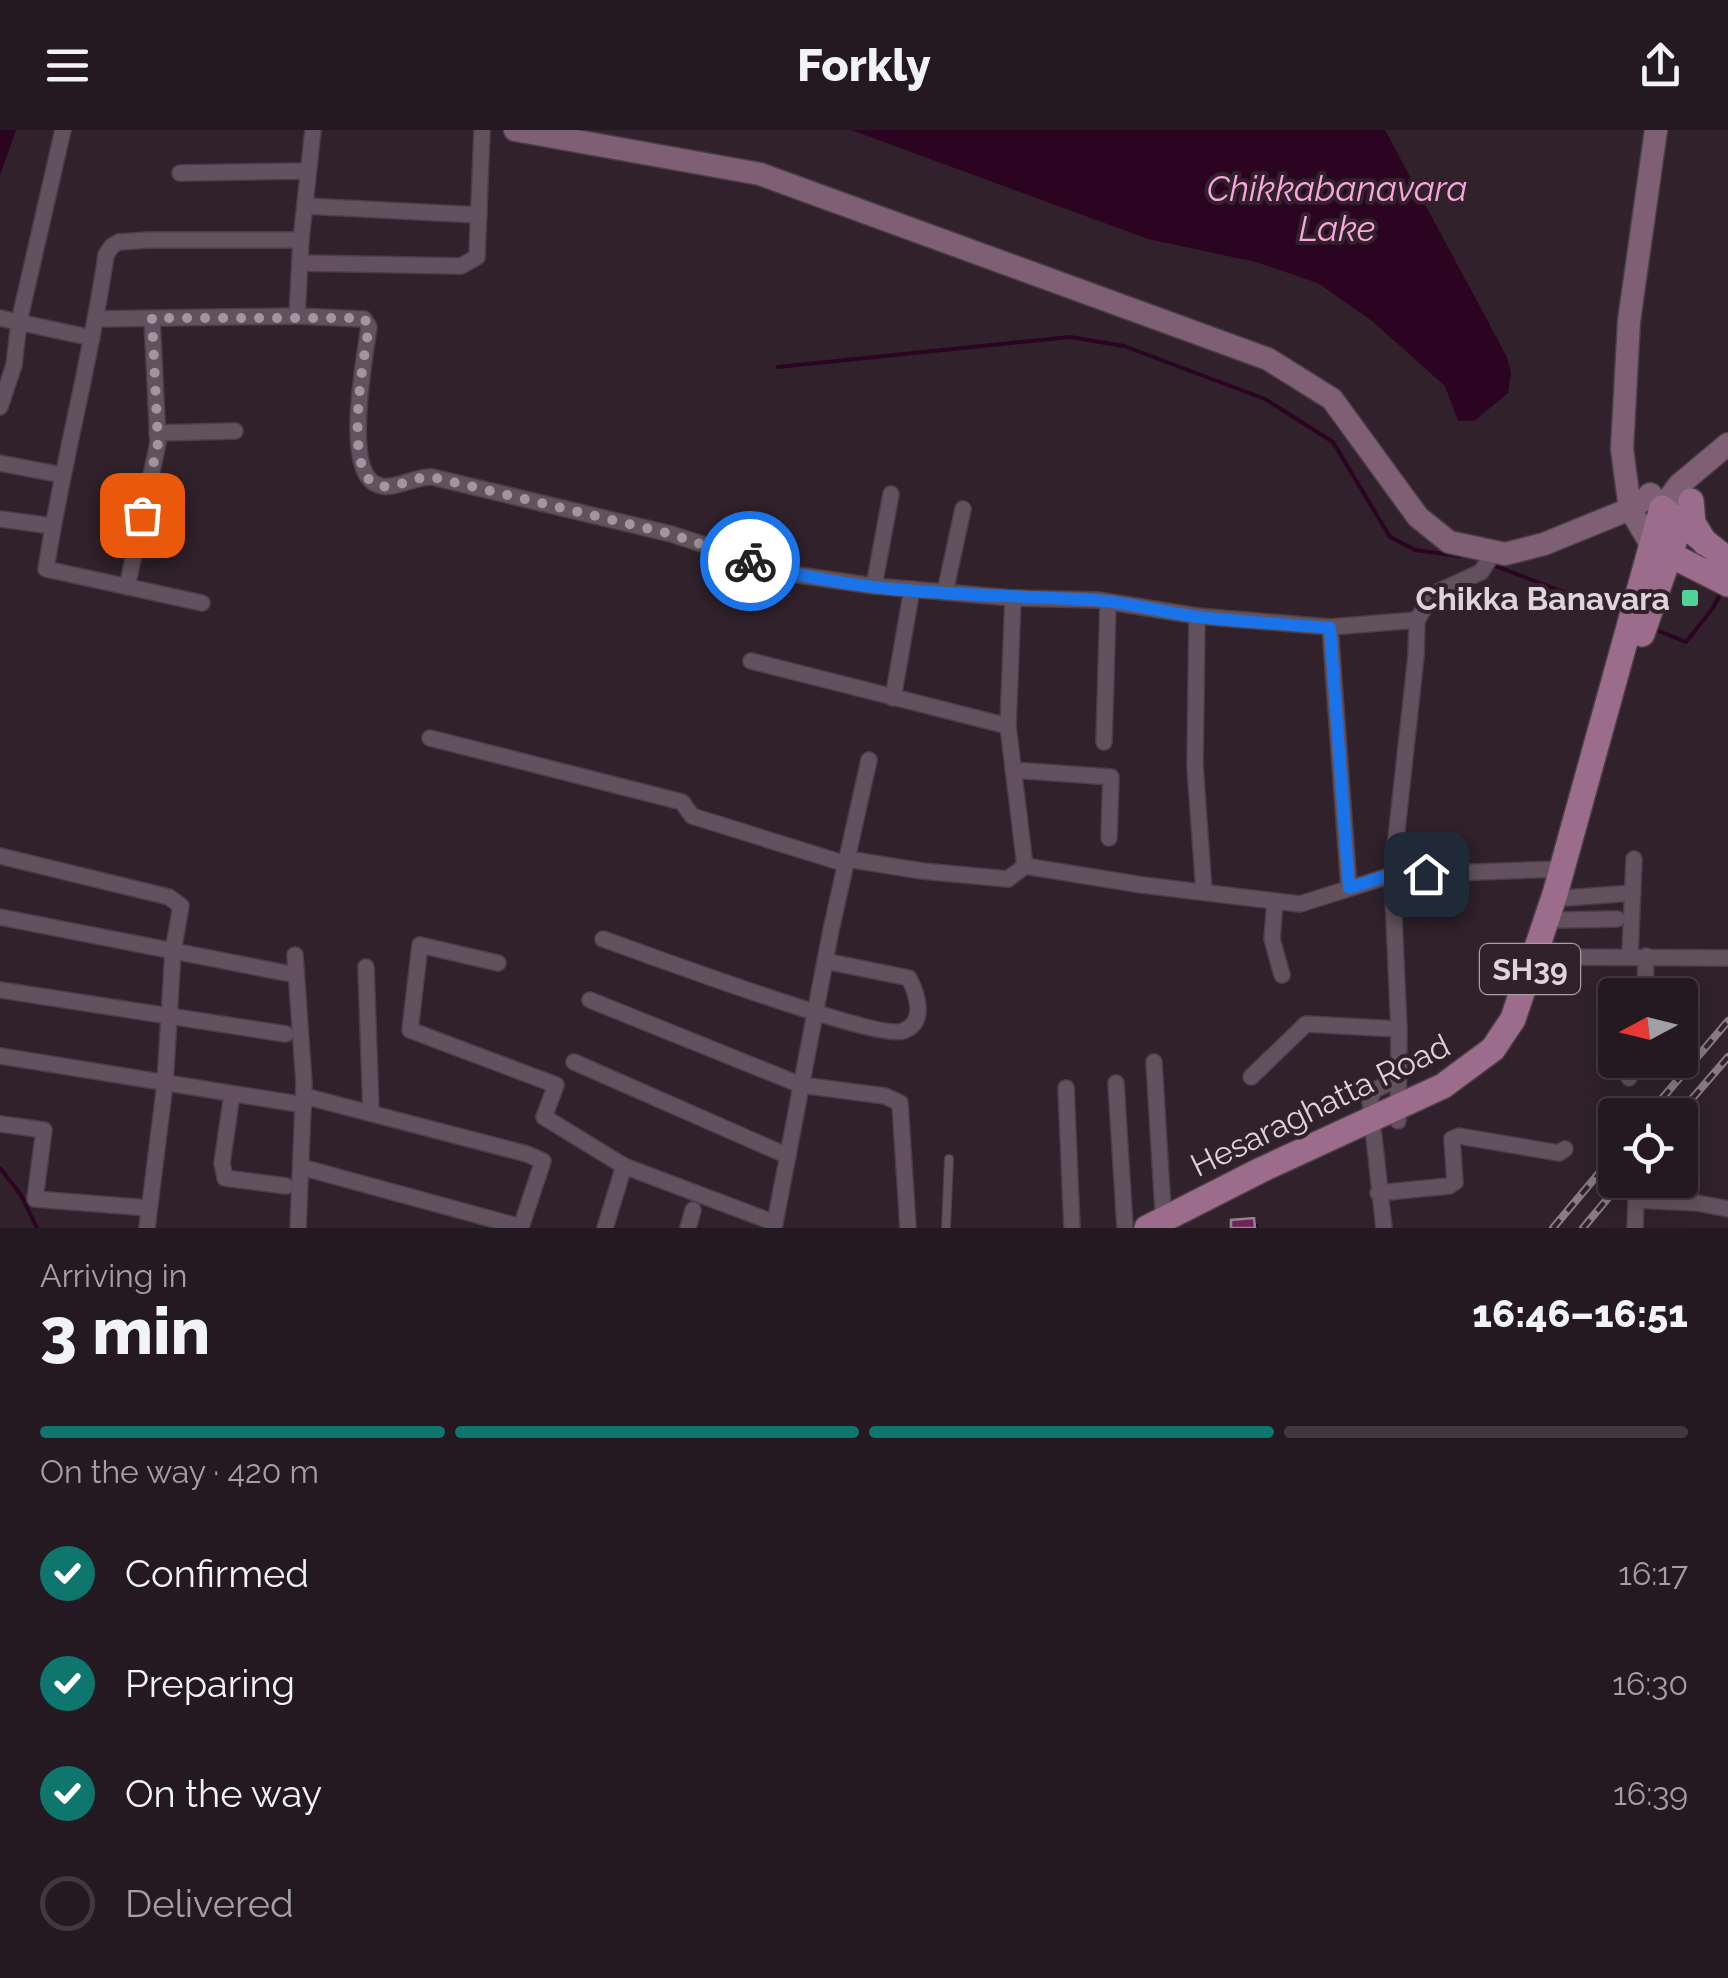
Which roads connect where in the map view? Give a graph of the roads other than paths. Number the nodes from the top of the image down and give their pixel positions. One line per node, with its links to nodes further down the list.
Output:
1 (62, 130): 16 (street)
2 (313, 130): 6 (street)
3 (482, 130): 9 (street)
4 (516, 130): 32 (street)
5 (1656, 130): 21 (street)
6 (308, 171): 7 (street); 8 (street)
7 (180, 173)
8 (305, 206): 9 (street); 10 (street)
9 (479, 214): 11 (street)
10 (302, 240): 11 (street); 15 (street)
11 (300, 263): 12 (street)
12 (297, 316): 14 (street); 34 (street)
13 (0, 318): 16 (street)
14 (152, 318): 15 (street); 20 (street)
15 (97, 319): 17 (street)
16 (19, 322): 17 (street); 18 (street)
17 (92, 338): 24 (street)
18 (0, 407)
19 (235, 431): 20 (street)
20 (157, 433): 35 (street)
21 (1622, 448): 26 (street); 27 (street)
22 (1720, 452): 26 (street)
23 (0, 463): 24 (street)
24 (62, 474): 30 (street)
25 (891, 494): 34 (street)
26 (1671, 508): 27 (street); 31 (main road); 33 (main road)
27 (1630, 509): 31 (street); 32 (street)
28 (963, 510): 37 (street)
29 (0, 519): 30 (street)
30 (52, 526): 35 (street)
31 (1660, 550): 33 (main road); 58 (main road)
32 (1489, 559): 42 (street)
33 (1721, 565)
34 (874, 586): 36 (street)
35 (127, 587): 40 (street)
36 (912, 589): 37 (street); 45 (street)
37 (945, 592): 38 (street)
38 (1013, 598): 39 (street); 46 (street)
39 (1108, 602): 41 (street); 48 (street)
40 (202, 603)
41 (1197, 616): 43 (street); 59 (street)
42 (1417, 620): 43 (street); 56 (street)
43 (1330, 628): 57 (street)
44 (751, 661): 45 (street)
45 (893, 698): 46 (street)
46 (1008, 726): 50 (street)
47 (430, 738): 54 (street)
48 (1104, 742)
49 (870, 760): 54 (street)
50 (1014, 770): 51 (street); 55 (street)
51 (1109, 838)
52 (0, 856): 65 (street)
53 (1634, 859): 60 (street)
54 (847, 861): 55 (street); 70 (street)
55 (1025, 866): 59 (street)
56 (1392, 874): 57 (street); 58 (street); 80 (street)
57 (1349, 888): 61 (street)
58 (1562, 891): 60 (street); 63 (street); 67 (main road); 93 (main road, Hesaraghatta Road / SH39)
59 (1204, 892): 61 (street)
60 (1632, 893): 68 (street)
61 (1275, 901): 74 (street)
62 (0, 917): 65 (street)
63 (1617, 919)
64 (603, 939): 78 (street)
65 (173, 950): 73 (street); 79 (street)
66 (294, 955): 73 (street)
67 (1548, 956): 68 (street); 93 (main road)
68 (1638, 956): 69 (street); 75 (street)
69 (1728, 958)
70 (825, 960): 78 (street); 78 (street)
71 (498, 963): 100 (street)
72 (366, 968): 94 (street)
73 (296, 975): 92 (street)
74 (1282, 975)
75 (1642, 978)
76 (0, 990): 79 (street)
77 (590, 1000): 89 (street)
78 (815, 1013): 89 (street)
79 (170, 1015): 81 (street); 88 (street)
80 (1400, 1029): 85 (street); 86 (street)
81 (286, 1034)
82 (0, 1056): 88 (street)
83 (574, 1062): 98 (street)
84 (1154, 1062): 108 (street)
85 (1251, 1077)
86 (1398, 1078): 93 (street); 96 (street)
87 (1116, 1083): 117 (street)
88 (165, 1084): 91 (street); 104 (street)
89 (801, 1085): 98 (street); 114 (street)
90 (1066, 1088): 116 (street)
91 (232, 1094): 92 (street); 102 (street)
92 (304, 1101): 94 (street); 101 (street)
93 (1397, 1113): 96 (main road)
94 (371, 1114): 111 (street)
95 (0, 1124): 104 (street)
96 (1371, 1125): 103 (street); 108 (main road)
97 (1566, 1149): 103 (street)
98 (788, 1156): 107 (street)
99 (949, 1160): 115 (lane)
100 (624, 1166): 107 (street); 112 (street)
101 (301, 1167): 110 (street); 111 (street)
102 (286, 1186)
103 (1378, 1193): 118 (street)
104 (149, 1208): 109 (street)
105 (1728, 1209): 119 (street)
106 (693, 1210): 113 (street)
107 (774, 1226)
108 (1162, 1226)
109 (146, 1228)
110 (298, 1228)
111 (522, 1228)
112 (606, 1228)
113 (688, 1228)
114 (908, 1228)
115 (946, 1228)
116 (1072, 1228)
117 (1125, 1228)
118 (1384, 1228)
119 (1635, 1228)

